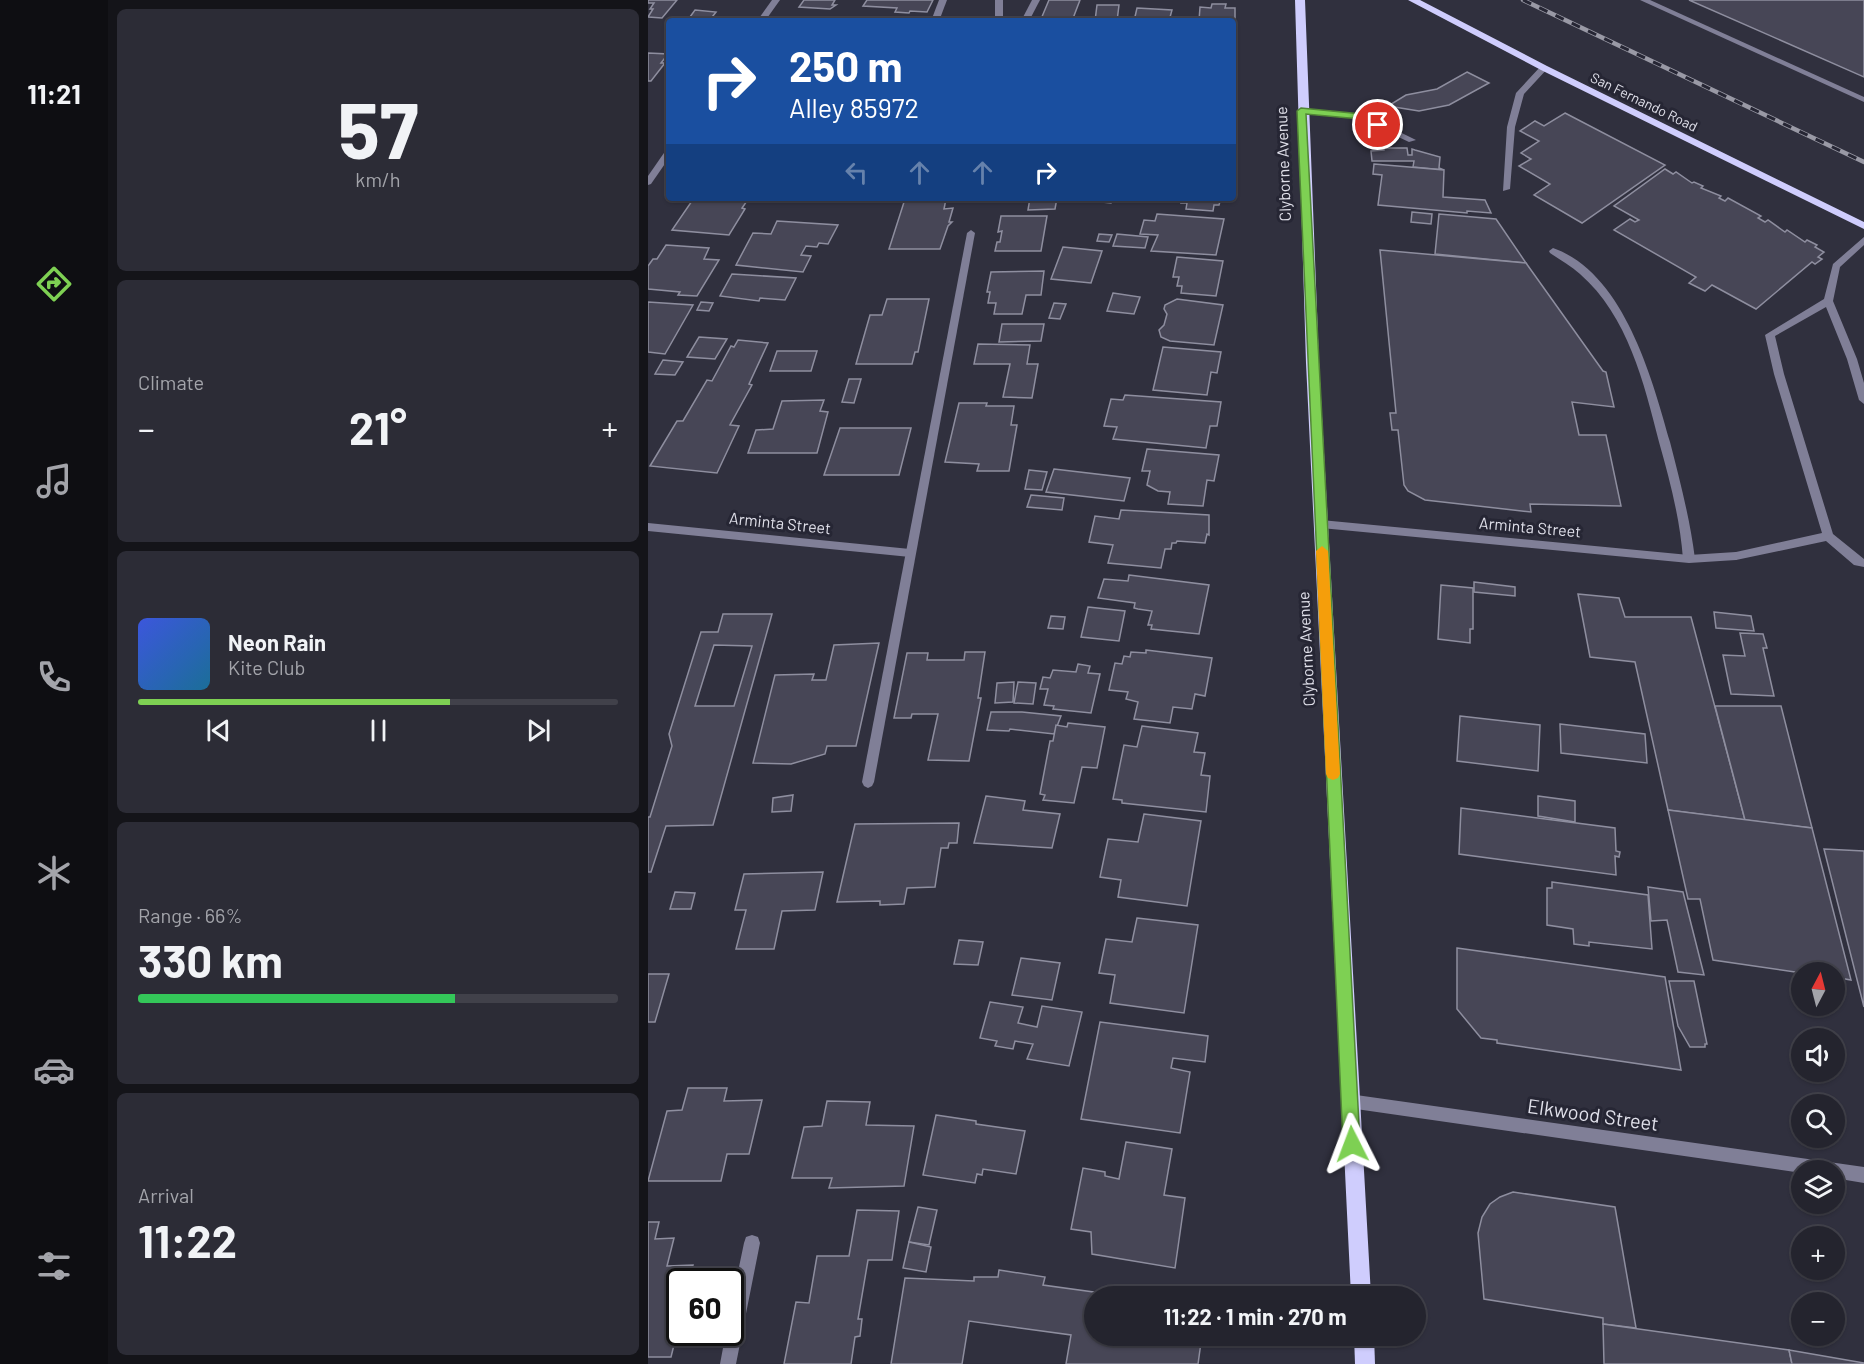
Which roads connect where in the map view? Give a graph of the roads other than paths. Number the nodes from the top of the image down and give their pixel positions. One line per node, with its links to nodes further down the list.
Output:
1 (776, 0): 8 (street)
2 (943, 0): 9 (street)
3 (999, 0): 10 (street)
4 (1036, 0): 11 (street)
5 (1300, 0): 14 (main road, Clyborne Avenue)
6 (1413, 0): 12 (main road, San Fernando Road)
7 (1644, 0): 13 (street)
8 (763, 18)
9 (936, 18)
10 (999, 18)
11 (1027, 18)
12 (1544, 69): 18 (street); 19 (main road, San Fernando Road)
13 (1864, 100)
14 (1301, 111): 15 (street); 25 (main road, Clyborne Avenue)
15 (1412, 140)
16 (666, 156): 17 (street)
17 (648, 182)
18 (1506, 189)
19 (1864, 226)
20 (970, 233): 28 (street)
21 (1864, 240): 23 (street)
22 (1553, 251): 29 (street)
23 (1828, 301): 24 (street); 27 (street)
24 (1864, 400)
25 (1321, 524): 29 (street, Arminta Street); 32 (main road, Clyborne Avenue)
26 (648, 527): 28 (street, Arminta Street)
27 (1828, 536): 29 (street, Arminta Street); 30 (street)
28 (910, 553): 31 (street)
29 (1689, 559)
30 (1864, 563)
31 (868, 782)
32 (1349, 1101): 33 (street, Elkwood Street); 37 (main road, Clyborne Avenue)
33 (1791, 1164)
34 (1845, 1172): 35 (street, Elkwood Street)
35 (1864, 1175)
36 (752, 1243): 39 (street)
37 (1360, 1286)
38 (1364, 1346): 40 (main road)
39 (728, 1364)
40 (1365, 1364)

